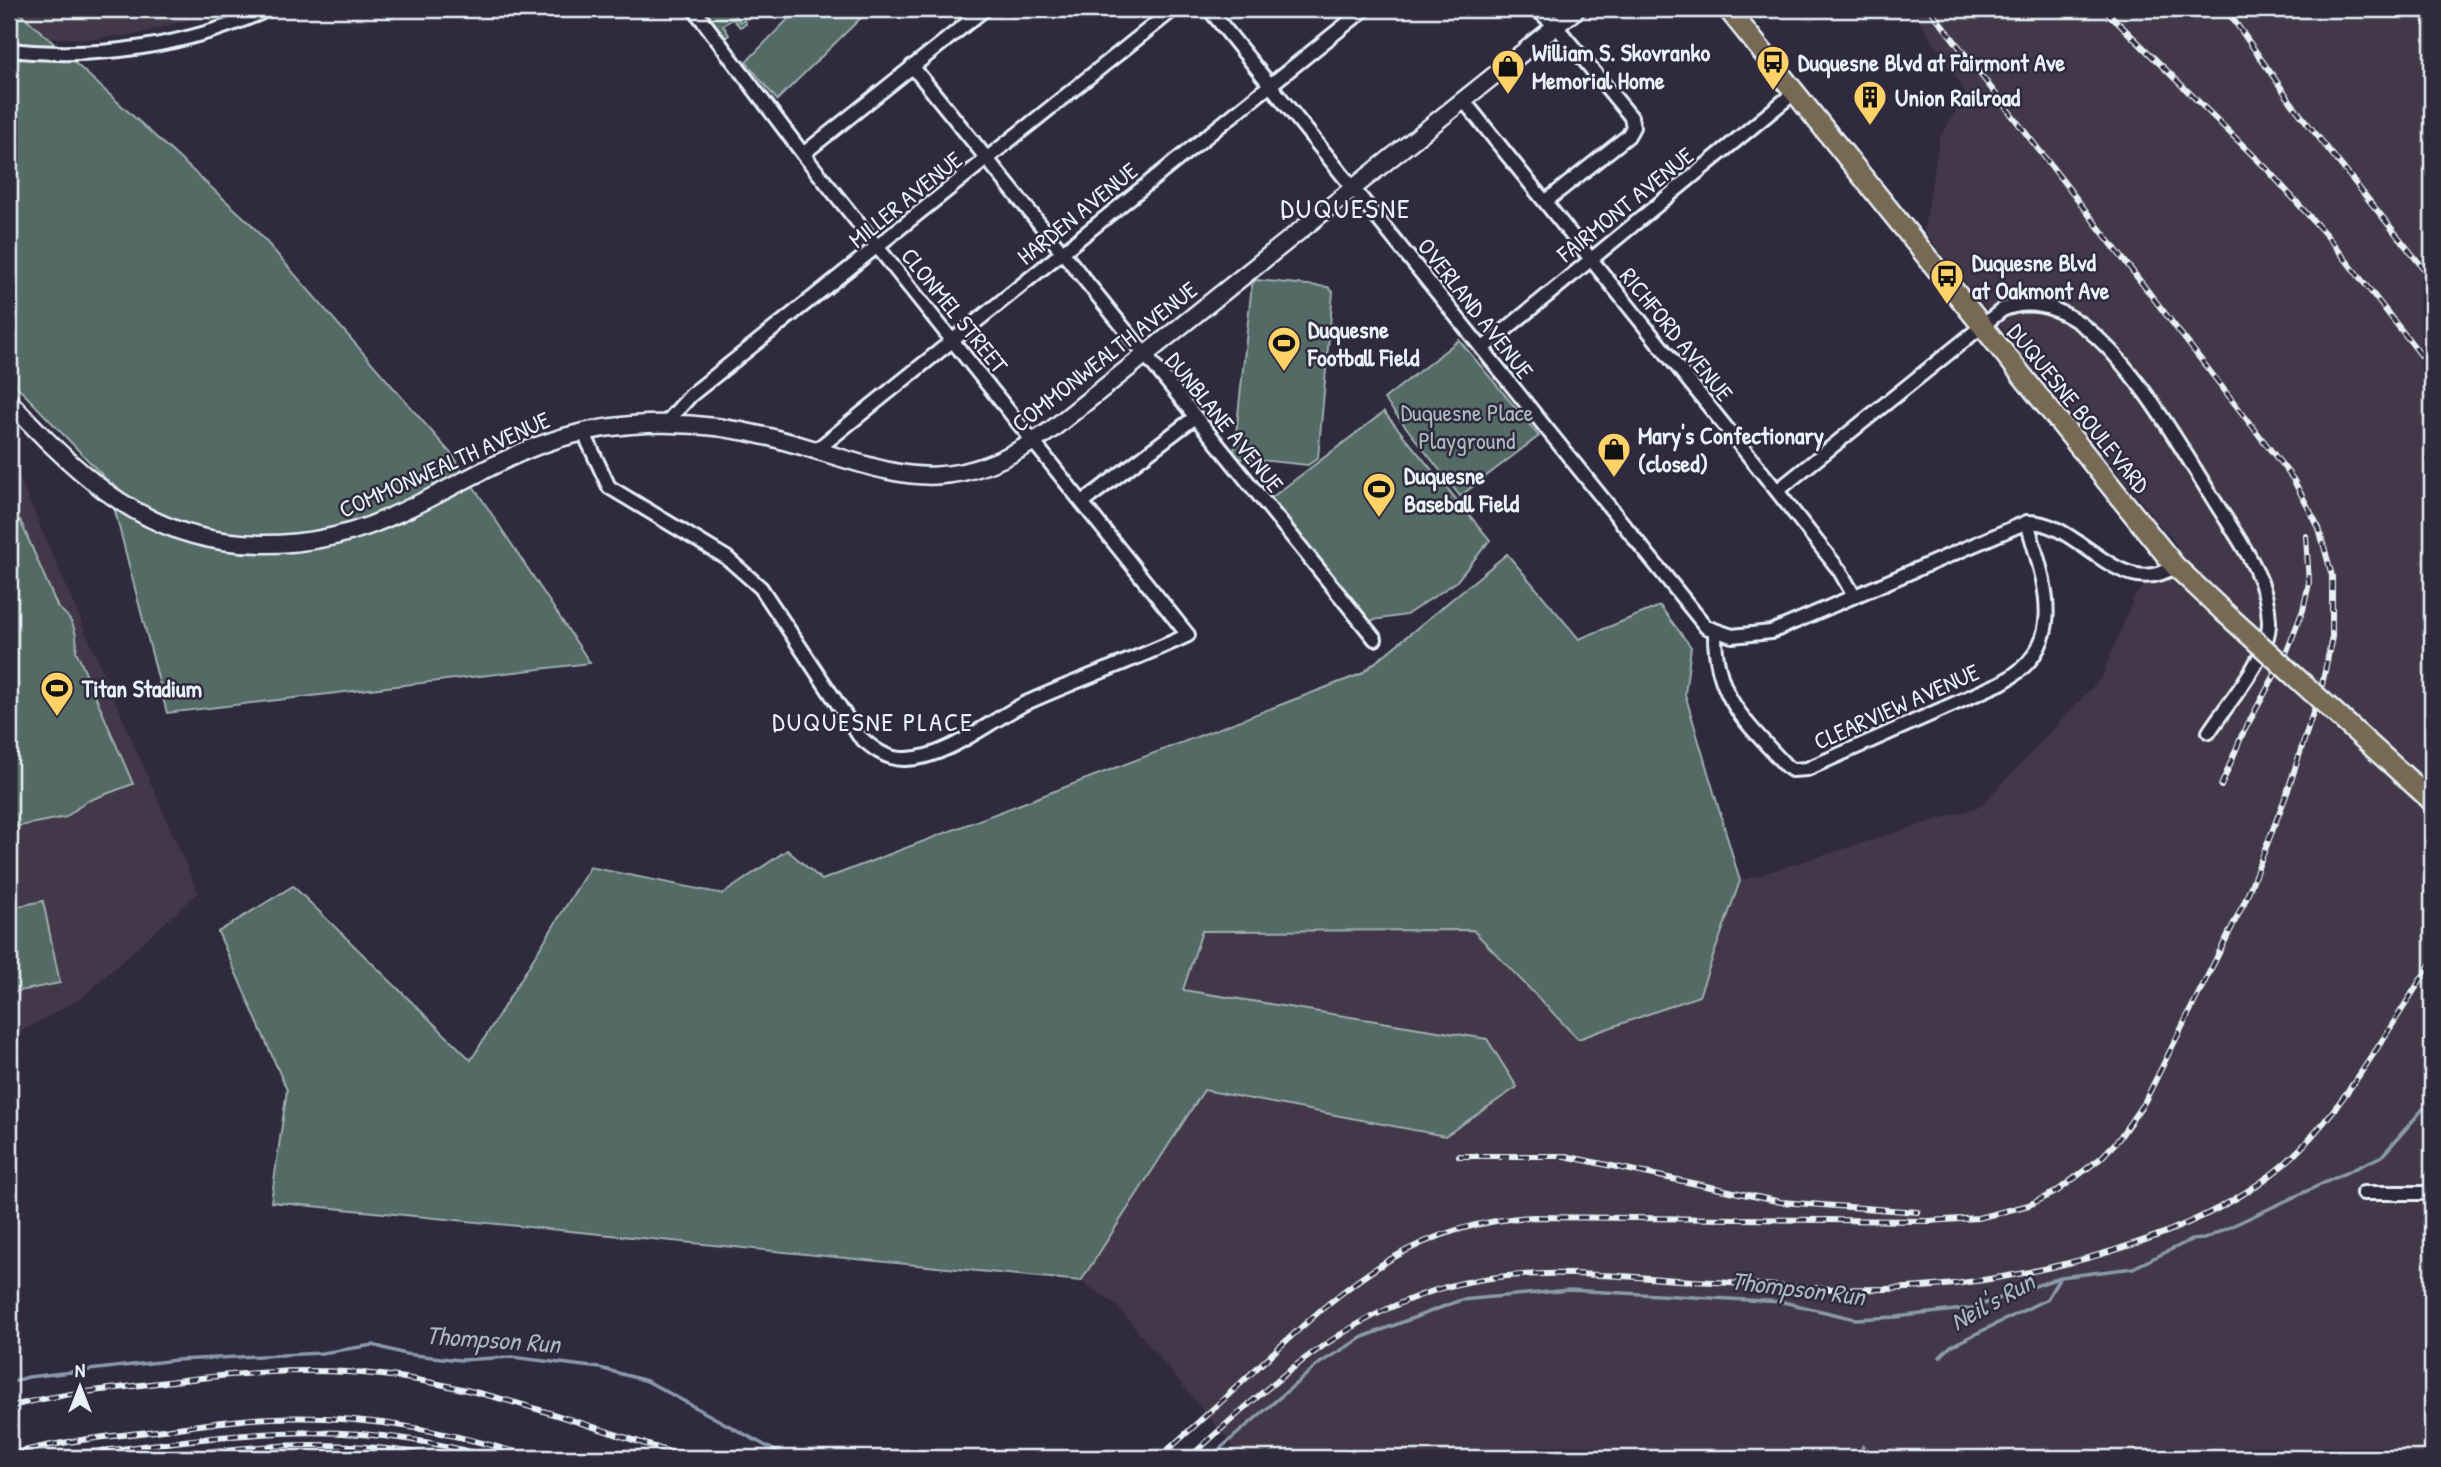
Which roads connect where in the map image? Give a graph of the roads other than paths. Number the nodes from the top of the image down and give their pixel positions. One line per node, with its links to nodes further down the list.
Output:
1 (269, 9): 11 (street)
2 (694, 9): 16 (street, CLONMEL STREET)
3 (985, 9): 12 (street)
4 (1174, 9): 17 (street, MILLER AVENUE)
5 (1209, 9): 13 (street, OVERLAND AVENUE)
6 (1365, 9): 13 (street, HARDEN AVENUE)
7 (1536, 9): 10 (street)
8 (1577, 9): 10 (street, COMMONWEALTH AVENUE)
9 (1728, 9): 14 (main road, DUQUESNE BOULEVARD)
10 (1556, 26): 15 (street, COMMONWEALTH AVENUE); 19 (street)
11 (9, 51)
12 (912, 66): 16 (street); 17 (street, DUNBLANE AVENUE)
13 (1272, 85): 18 (street, OVERLAND AVENUE); 21 (street, HARDEN AVENUE)
14 (1796, 92): 22 (street, FAIRMONT AVENUE); 23 (main road, DUQUESNE BOULEVARD)
15 (1465, 101): 18 (street, COMMONWEALTH AVENUE); 19 (street, RICHFORD AVENUE)
16 (803, 154): 20 (street, CLONMEL STREET)
17 (987, 159): 20 (street, MILLER AVENUE); 21 (street, DUNBLANE AVENUE)
18 (1355, 189): 25 (street, OVERLAND AVENUE); 26 (street, COMMONWEALTH AVENUE)
19 (1545, 202): 22 (street, RICHFORD AVENUE)
20 (878, 247): 24 (street, CLONMEL STREET); 29 (street, MILLER AVENUE)
21 (1062, 253): 24 (street, HARDEN AVENUE); 26 (street, DUNBLANE AVENUE)
22 (1590, 259): 25 (street, FAIRMONT AVENUE); 33 (street, RICHFORD AVENUE)
23 (1981, 325): 33 (street); 36 (main road, DUQUESNE BOULEVARD); 40 (street)
24 (952, 340): 31 (street, CLONMEL STREET); 32 (street, HARDEN AVENUE)
25 (1482, 349): 38 (street, OVERLAND AVENUE)
26 (1145, 355): 28 (street, DUNBLANE AVENUE); 31 (street, COMMONWEALTH AVENUE)
27 (9, 401): 30 (street, COMMONWEALTH AVENUE)
28 (1194, 418): 34 (street); 39 (street, DUNBLANE AVENUE)
29 (665, 424): 30 (street, COMMONWEALTH AVENUE); 32 (street, COMMONWEALTH AVENUE)
30 (583, 431): 34 (street, CLONMEL STREET)
31 (1034, 441): 32 (street, COMMONWEALTH AVENUE); 34 (street, CLONMEL STREET)
32 (815, 451)
33 (1777, 491): 37 (street, RICHFORD AVENUE)
34 (1083, 502)
35 (2027, 522): 36 (street); 37 (street); 38 (street, CLEARVIEW AVENUE)
36 (2175, 566): 41 (main road, DUQUESNE BOULEVARD, bridge)
37 (1854, 596): 38 (street)
38 (1714, 631)
39 (1375, 639)
40 (2209, 732)
41 (2432, 801)
42 (2363, 1193): 43 (street)
43 (2432, 1194)

